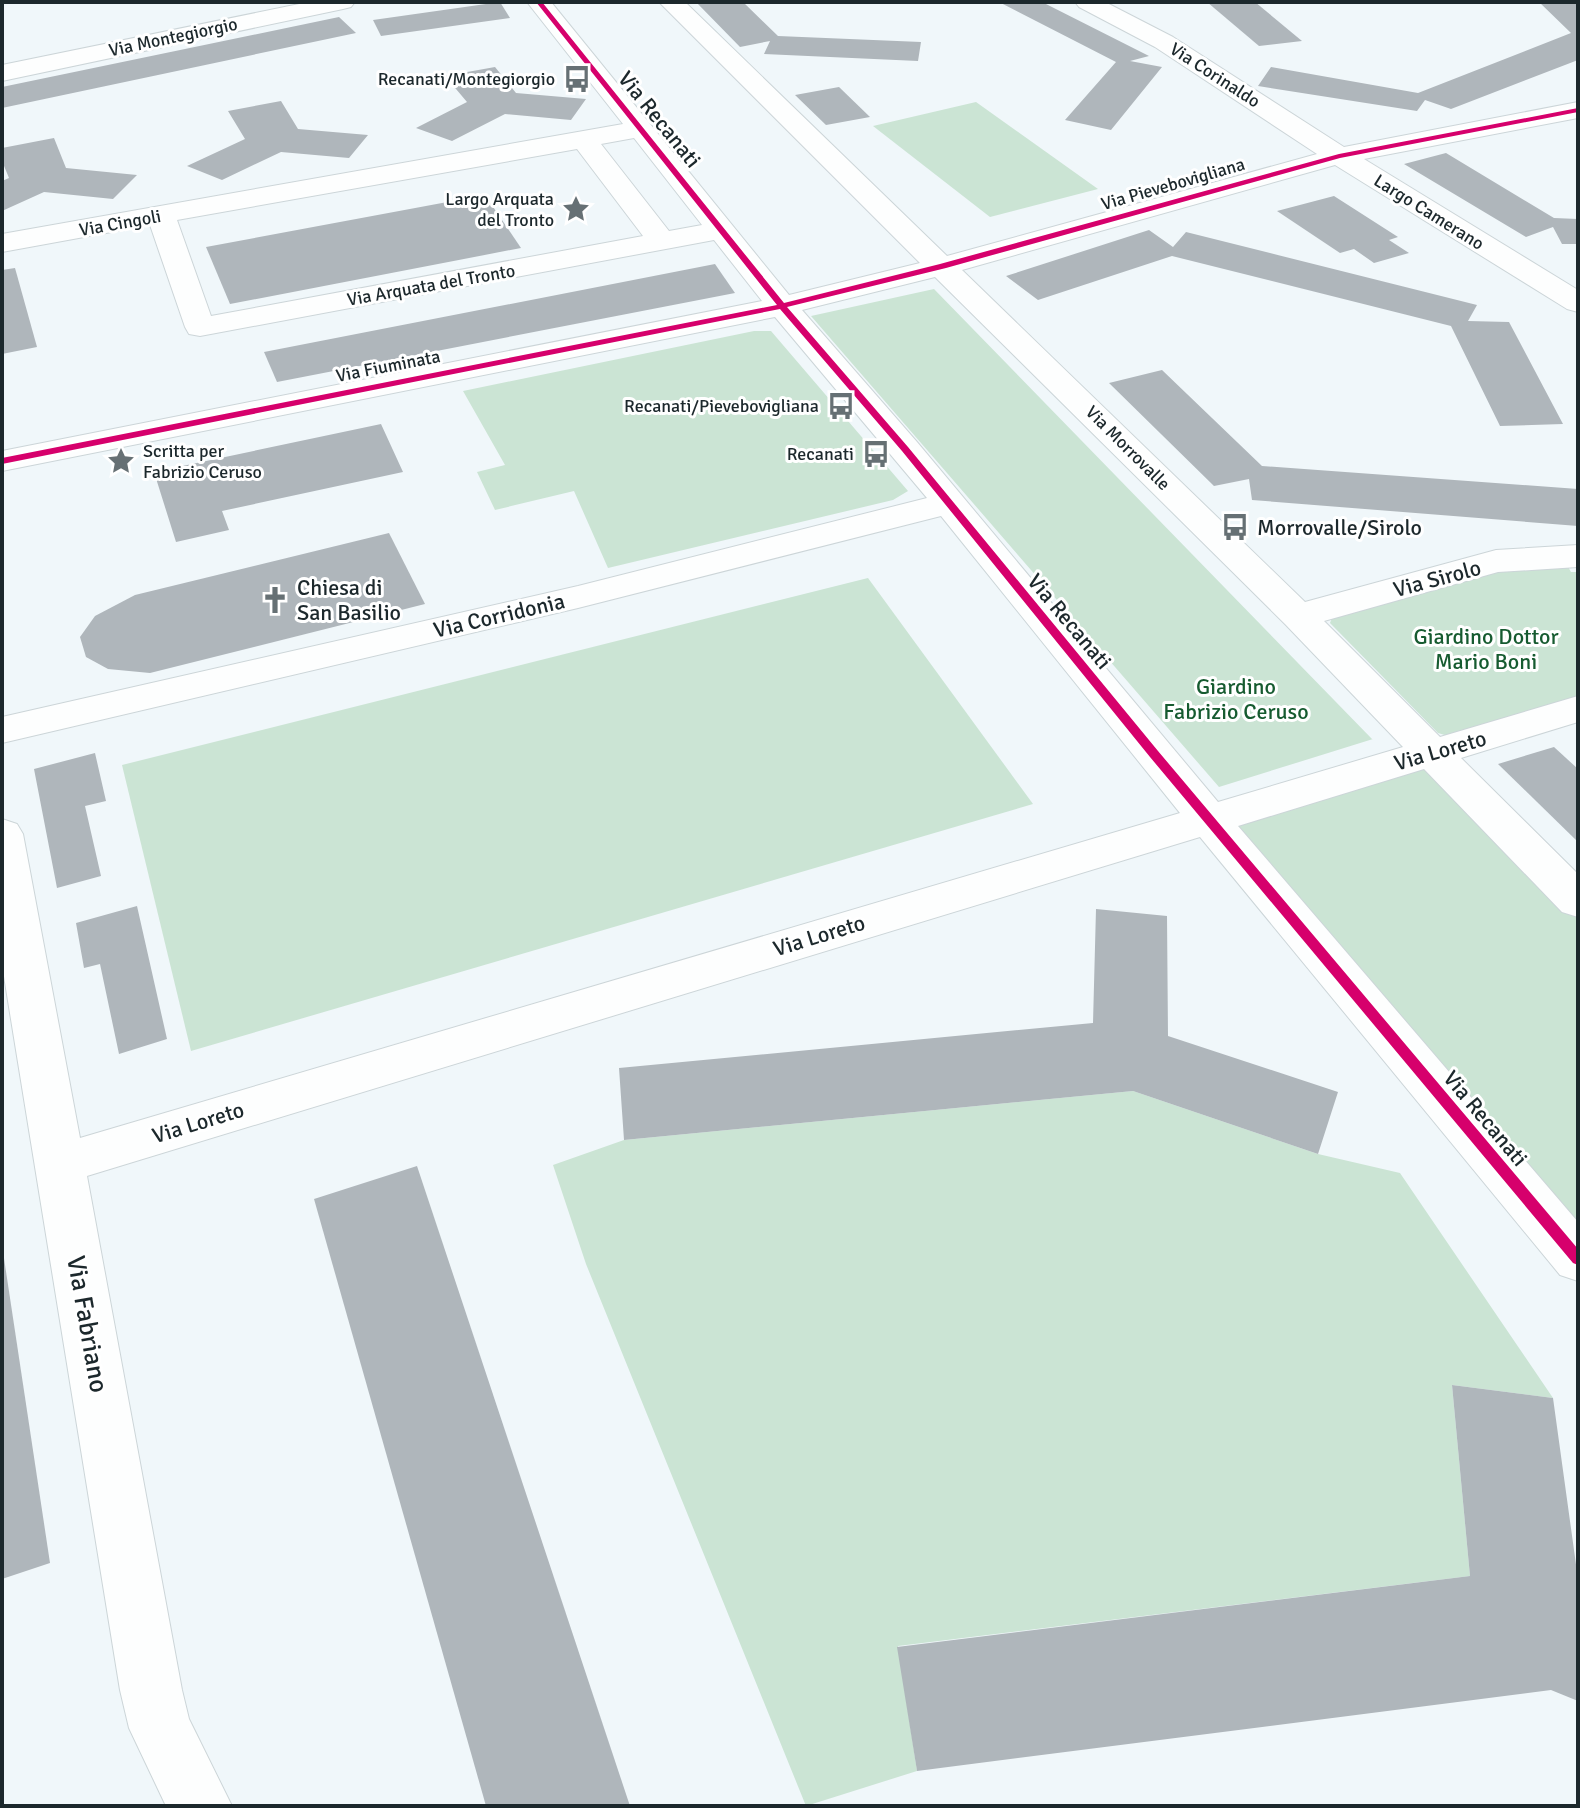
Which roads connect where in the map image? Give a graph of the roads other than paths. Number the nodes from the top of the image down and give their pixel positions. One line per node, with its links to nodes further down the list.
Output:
1 (343, 2): 5 (street, Via Montegiorgio)
2 (539, 2): 7 (street, Via Recanati)
3 (671, 2): 14 (street, Via Morrovalle)
4 (1087, 2): 9 (street, Via Corinaldo)
5 (2, 73)
6 (1578, 110): 9 (street, Via Pievebovigliana)
7 (642, 129): 8 (street, Via Cingoli); 11 (street, Via Recanati)
8 (592, 150): 10 (street, Via Cingoli); 12 (street)
9 (1339, 156): 14 (street, Via Pievebovigliana); 15 (street, Largo Camerano)
10 (164, 226): 12 (street, Via Arquata del Tronto); 13 (street, Via Cingoli)
11 (723, 230): 12 (street); 16 (street, Via Recanati)
12 (662, 241)
13 (2, 243)
14 (943, 266): 16 (street, Via Pievebovigliana); 20 (street, Via Morrovalle)
15 (1578, 303)
16 (782, 306): 17 (street, Via Fiuminata); 18 (street, Via Recanati)
17 (2, 461)
18 (947, 504): 22 (street, Via Corridonia); 24 (street, Via Recanati)
19 (1578, 556): 20 (street, Via Sirolo)
20 (1298, 616): 23 (street, Via Morrovalle)
21 (1578, 709): 23 (street, Via Loreto)
22 (2, 730)
23 (1430, 751): 24 (street, Via Loreto); 26 (street, Via Morrovalle)
24 (1208, 818): 27 (street, Via Loreto); 28 (street, Via Recanati)
25 (2, 834): 27 (street, Via Fabriano)
26 (1578, 901)
27 (60, 1164): 29 (street, Via Fabriano)
28 (1578, 1259)
29 (200, 1806)

